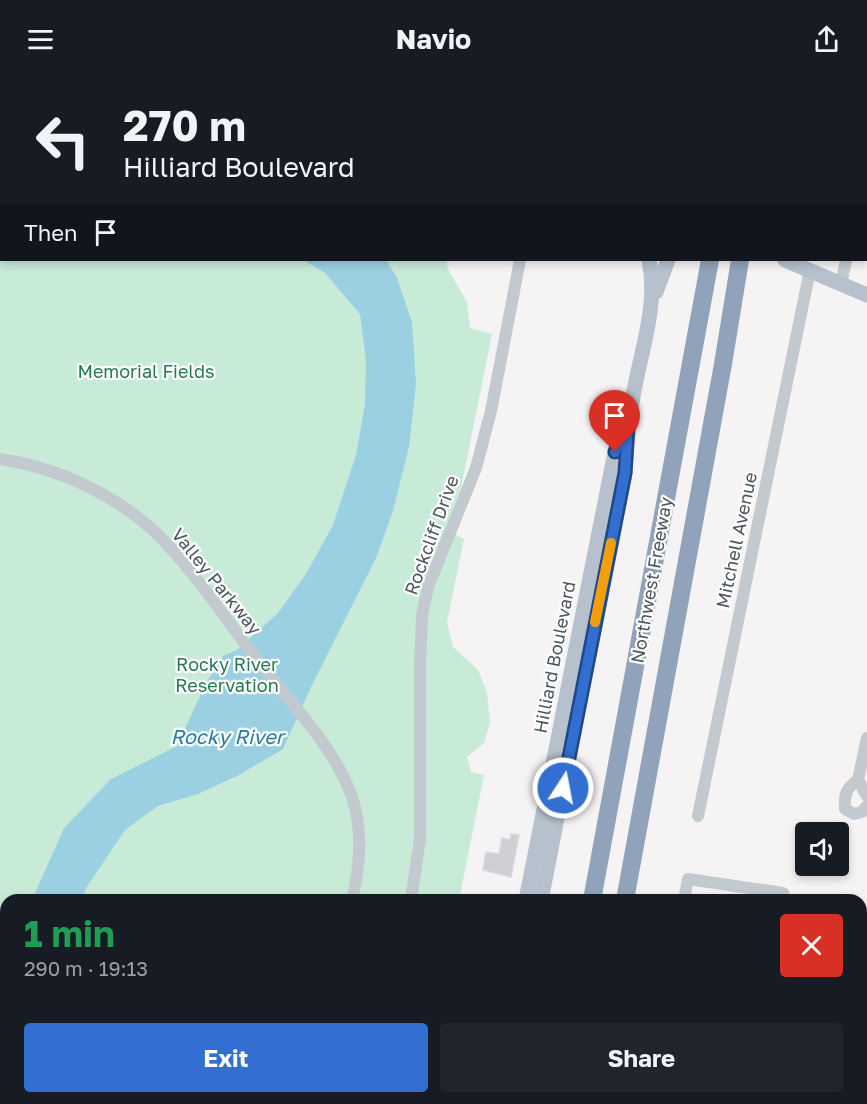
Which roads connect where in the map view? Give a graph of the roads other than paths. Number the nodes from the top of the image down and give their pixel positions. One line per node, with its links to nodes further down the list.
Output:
1 (520, 261): 24 (street, Rockcliff Drive)
2 (649, 261): 13 (main road, Hilliard Boulevard)
3 (668, 261): 13 (main road)
4 (698, 261): 15 (highway)
5 (710, 261): 15 (highway, Northwest Freeway)
6 (740, 261): 14 (highway, Northwest Freeway)
7 (745, 261): 14 (highway)
8 (787, 261): 10 (main road)
9 (846, 261): 11 (street)
10 (810, 270): 11 (main road); 22 (street, Mitchell Avenue)
11 (841, 284): 12 (main road)
12 (867, 295)
13 (653, 301): 16 (main road, Hilliard Boulevard)
14 (730, 317): 28 (highway, Northwest Freeway)
15 (690, 368): 27 (highway, Northwest Freeway)
16 (628, 424): 25 (main road, Hilliard Boulevard); 26 (main road, Hilliard Boulevard)
17 (0, 459): 23 (street, Valley Parkway)
18 (867, 738): 19 (street)
19 (858, 780): 20 (street); 21 (street)
20 (867, 796)
21 (867, 806)
22 (698, 816)
23 (353, 894)
24 (412, 894)
25 (527, 894)
26 (542, 894)
27 (593, 894)
28 (626, 894)
29 (685, 894): 30 (street)
30 (783, 894)

